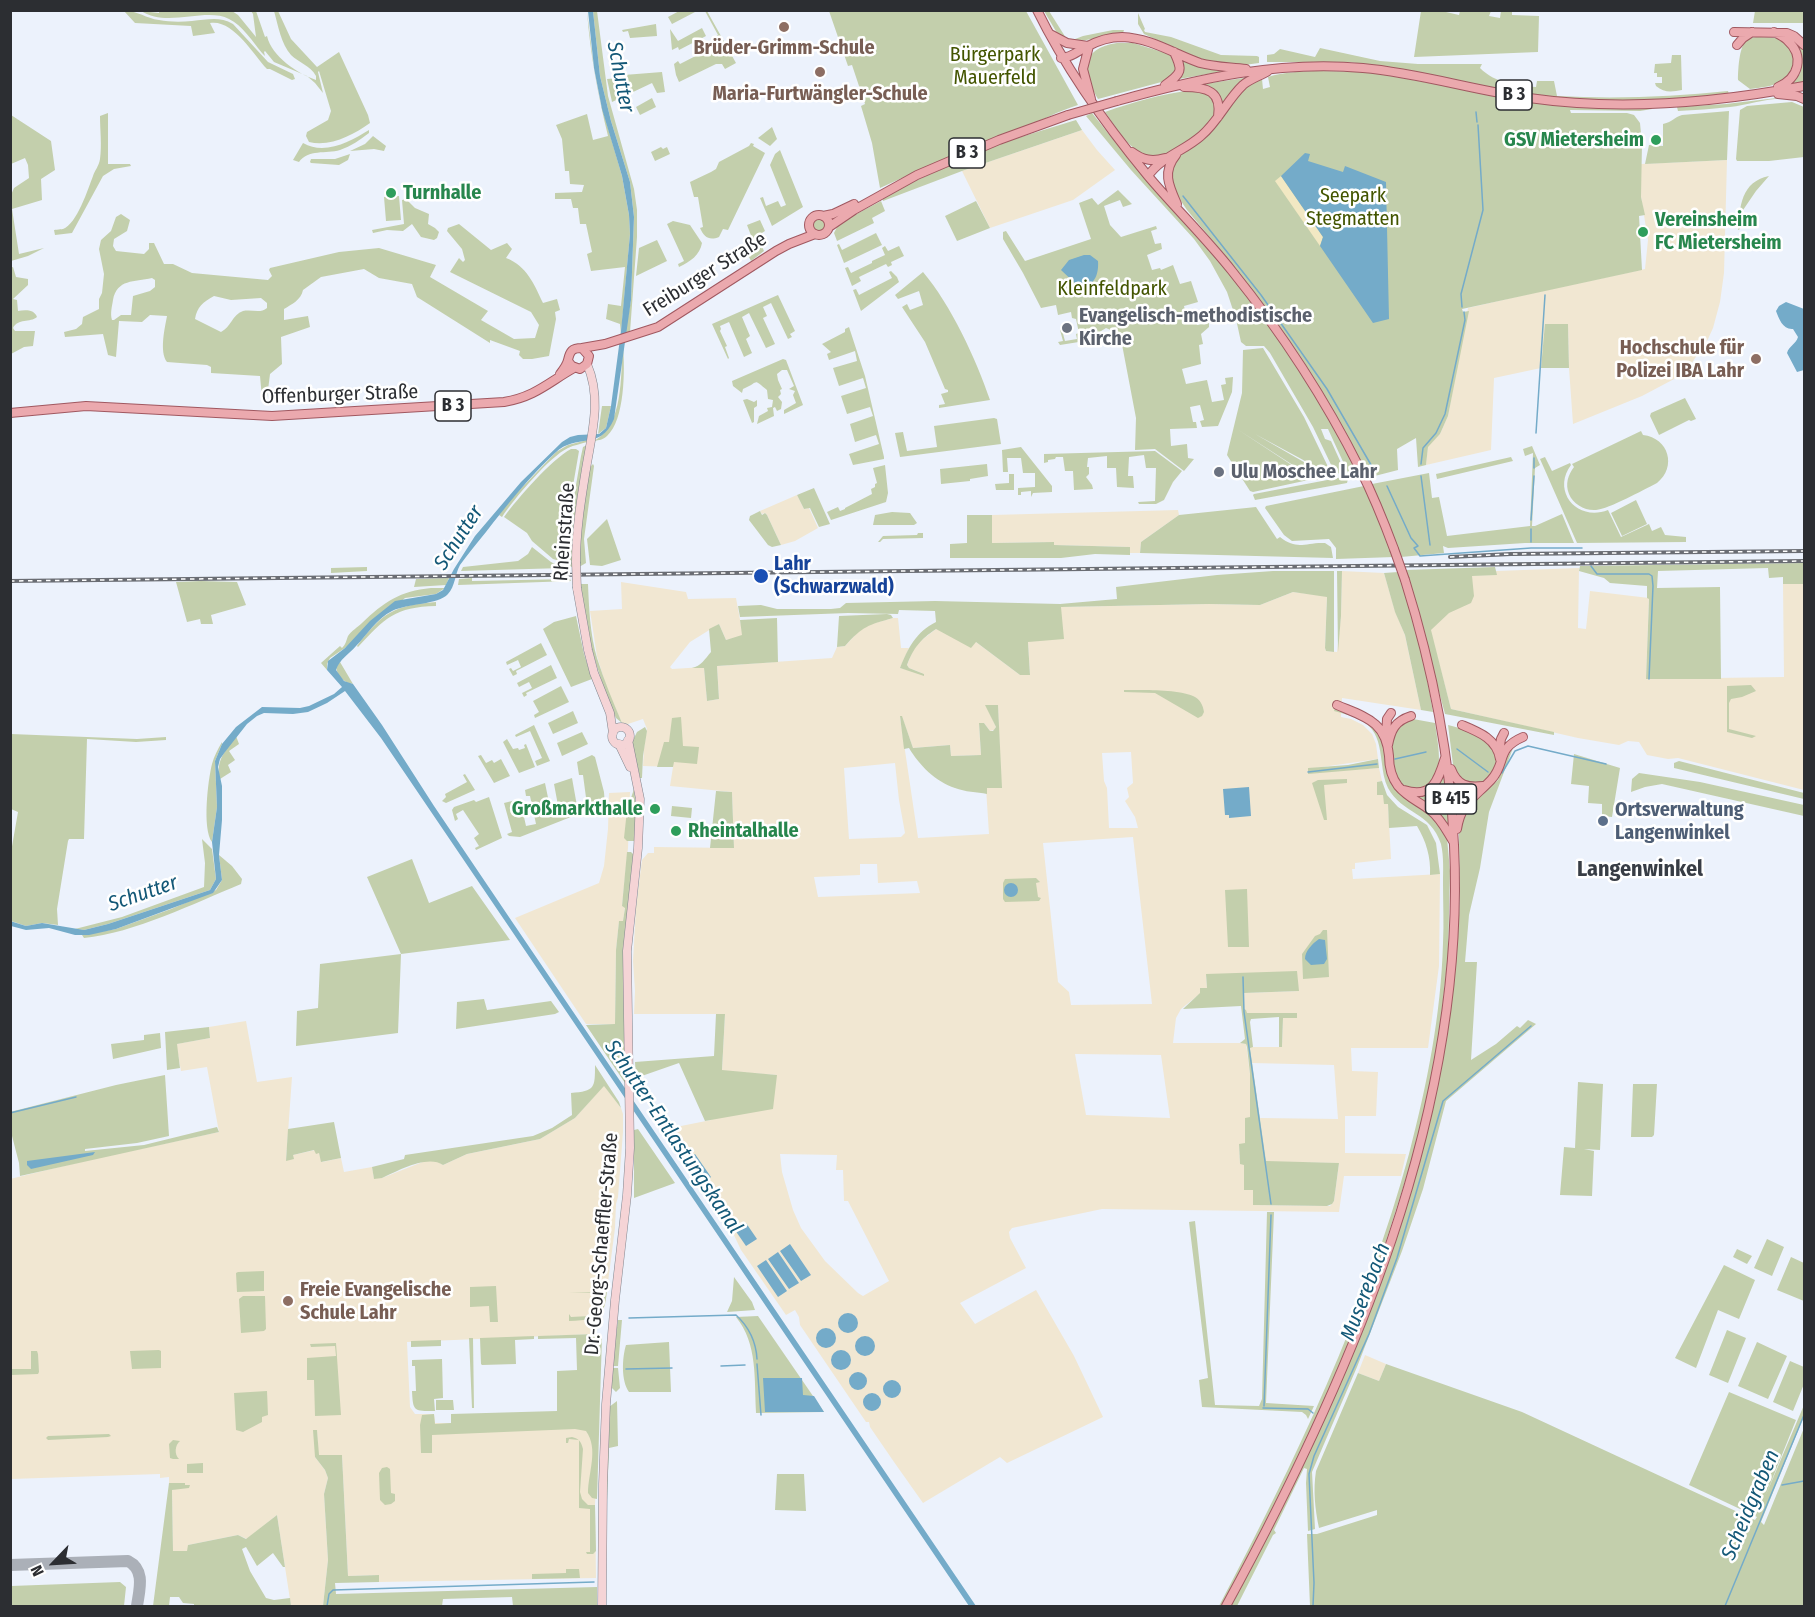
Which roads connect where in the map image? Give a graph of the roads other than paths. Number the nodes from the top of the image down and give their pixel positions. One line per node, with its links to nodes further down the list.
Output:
1 (1037, 10): 5 (main road, B 415)
2 (1734, 32): 3 (main road)
3 (1753, 32): 4 (main road); 6 (main road)
4 (1774, 32): 7 (main road); 16 (main road, B 3)
5 (1048, 33): 8 (main road); 11 (main road, B 415)
6 (1737, 45)
7 (1804, 45)
8 (1079, 46): 9 (main road); 11 (main road)
9 (1089, 46): 10 (main road); 11 (main road); 18 (main road)
10 (1174, 52): 12 (main road); 15 (main road)
11 (1062, 58): 18 (main road, B 415)
12 (1254, 73): 14 (main road, B 3); 16 (main road, B 3); 19 (main road, B 3)
13 (1804, 86): 16 (main road, B 3)
14 (1170, 87): 15 (main road, B 3); 19 (main road, B 3)
15 (1160, 89): 22 (main road, B 3, bridge)
16 (1762, 94): 17 (main road, B 3)
17 (1804, 99)
18 (1091, 102): 20 (main road, B 415)
19 (1218, 118): 21 (main road, B 3)
20 (1125, 147): 21 (main road); 23 (main road, B 415)
21 (1168, 160): 23 (main road, B 3); 24 (main road)
22 (917, 175): 25 (main road, B 3); 27 (main road, B 3)
23 (1148, 176): 24 (main road, B 415)
24 (1181, 212): 46 (main road, B 415, bridge)
25 (824, 216): 26 (main road); 27 (main road)
26 (808, 224): 28 (main road); 29 (main road, Freiburger Straße)
27 (829, 227): 28 (main road)
28 (815, 234): 29 (main road, Freiburger Straße)
29 (789, 244): 30 (main road, Freiburger Straße)
30 (608, 343): 31 (main road, Freiburger Straße); 32 (main road, B 3)
31 (582, 348): 32 (main road); 32 (main road, B 3)
32 (580, 364): 33 (main road, Offenburger Straße / B 3); 35 (main road, Rheinstraße, bridge)
33 (10, 413)
34 (1337, 705): 42 (main road)
35 (610, 713): 39 (main road, Rheinstraße); 40 (main road, Rheinstraße)
36 (1391, 713): 42 (main road)
37 (1411, 716): 42 (main road)
38 (1462, 725): 45 (main road)
39 (621, 728): 40 (main road); 43 (main road)
40 (613, 733): 44 (main road)
41 (1523, 736): 45 (main road)
42 (1388, 738): 48 (main road)
43 (628, 740): 44 (main road); 49 (main road)
44 (619, 744): 49 (main road)
45 (1501, 753): 47 (main road)
46 (1446, 755): 47 (main road); 48 (main road); 50 (main road, B 415)
47 (1484, 786): 50 (main road)
48 (1402, 790): 50 (main road)
49 (640, 813): 51 (main road, Dr.-Georg-Schaeffler-Straße)
50 (1454, 844): 52 (main road, B 415)
51 (602, 1606)
52 (1226, 1606)

